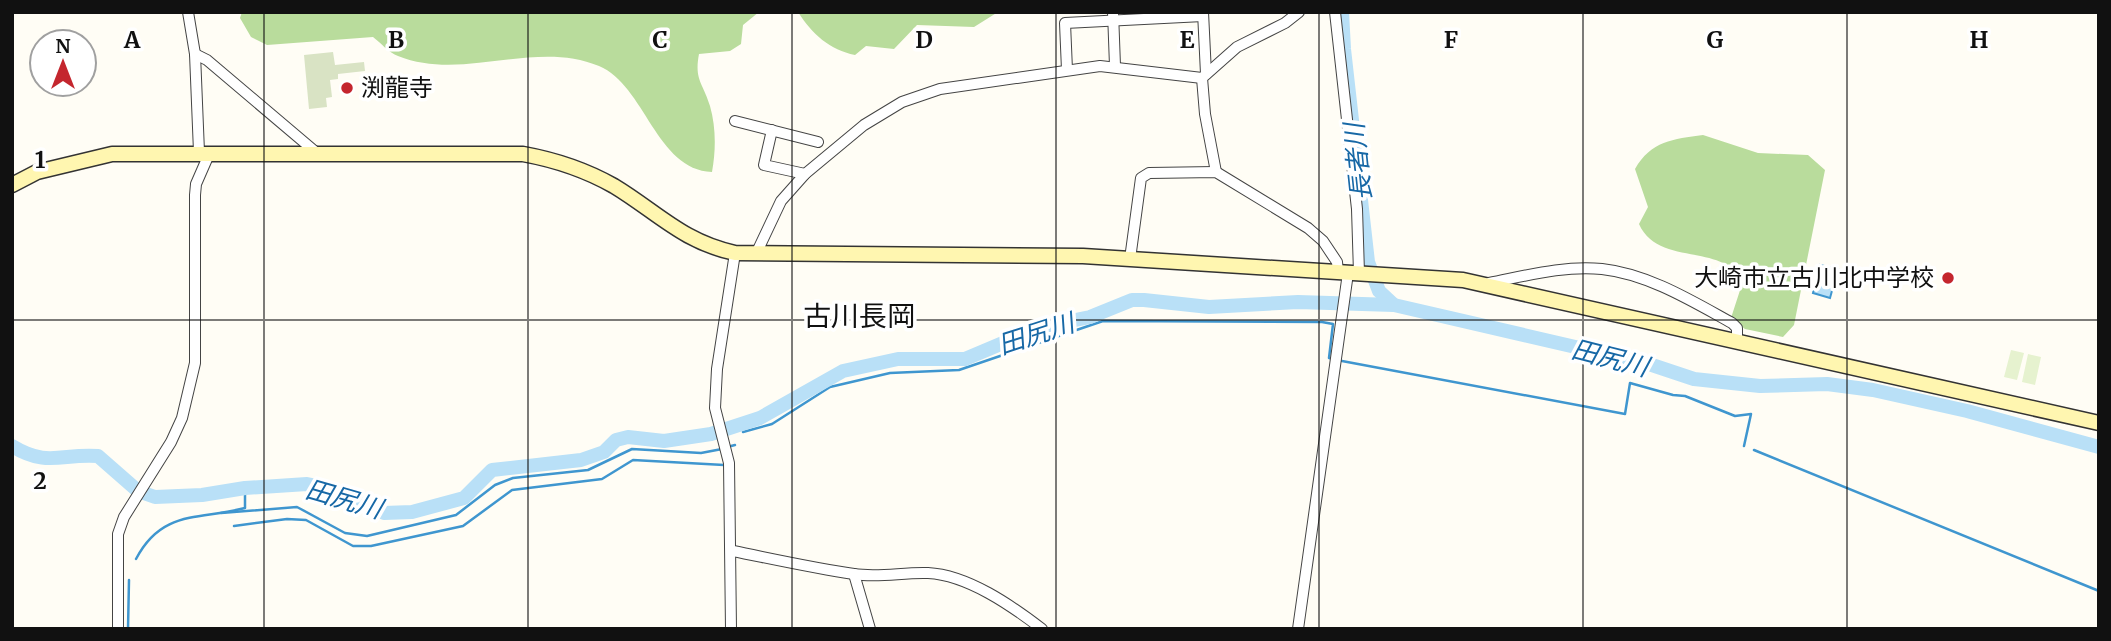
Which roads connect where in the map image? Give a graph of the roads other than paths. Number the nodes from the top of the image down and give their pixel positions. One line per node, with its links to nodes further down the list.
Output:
1 (188, 12): 6 (street)
2 (1299, 12): 9 (street)
3 (1335, 12): 21 (street)
4 (1203, 14): 5 (street); 9 (street)
5 (1113, 16): 7 (street); 8 (street)
6 (195, 54): 13 (street); 14 (street)
7 (1115, 66): 8 (street); 9 (street)
8 (1067, 70): 16 (street)
9 (1204, 76): 15 (street)
10 (735, 121): 11 (street)
11 (772, 130): 12 (street); 16 (street)
12 (818, 142)
13 (205, 152): 14 (street); 17 (street); 27 (street)
14 (318, 154): 18 (street)
15 (1216, 172): 20 (street); 21 (street)
16 (805, 174): 19 (street)
17 (12, 185)
18 (735, 253): 19 (street); 25 (street)
19 (756, 254): 20 (street)
20 (1130, 259): 21 (street)
21 (1357, 273): 22 (street); 31 (street)
22 (1488, 284): 23 (street); 23 (street)
23 (1737, 339): 24 (street)
24 (2099, 423)
25 (733, 551): 26 (street); 28 (street)
26 (854, 574): 29 (street); 30 (street)
27 (118, 629)
28 (731, 629)
29 (870, 629)
30 (1042, 629)
31 (1298, 629)

